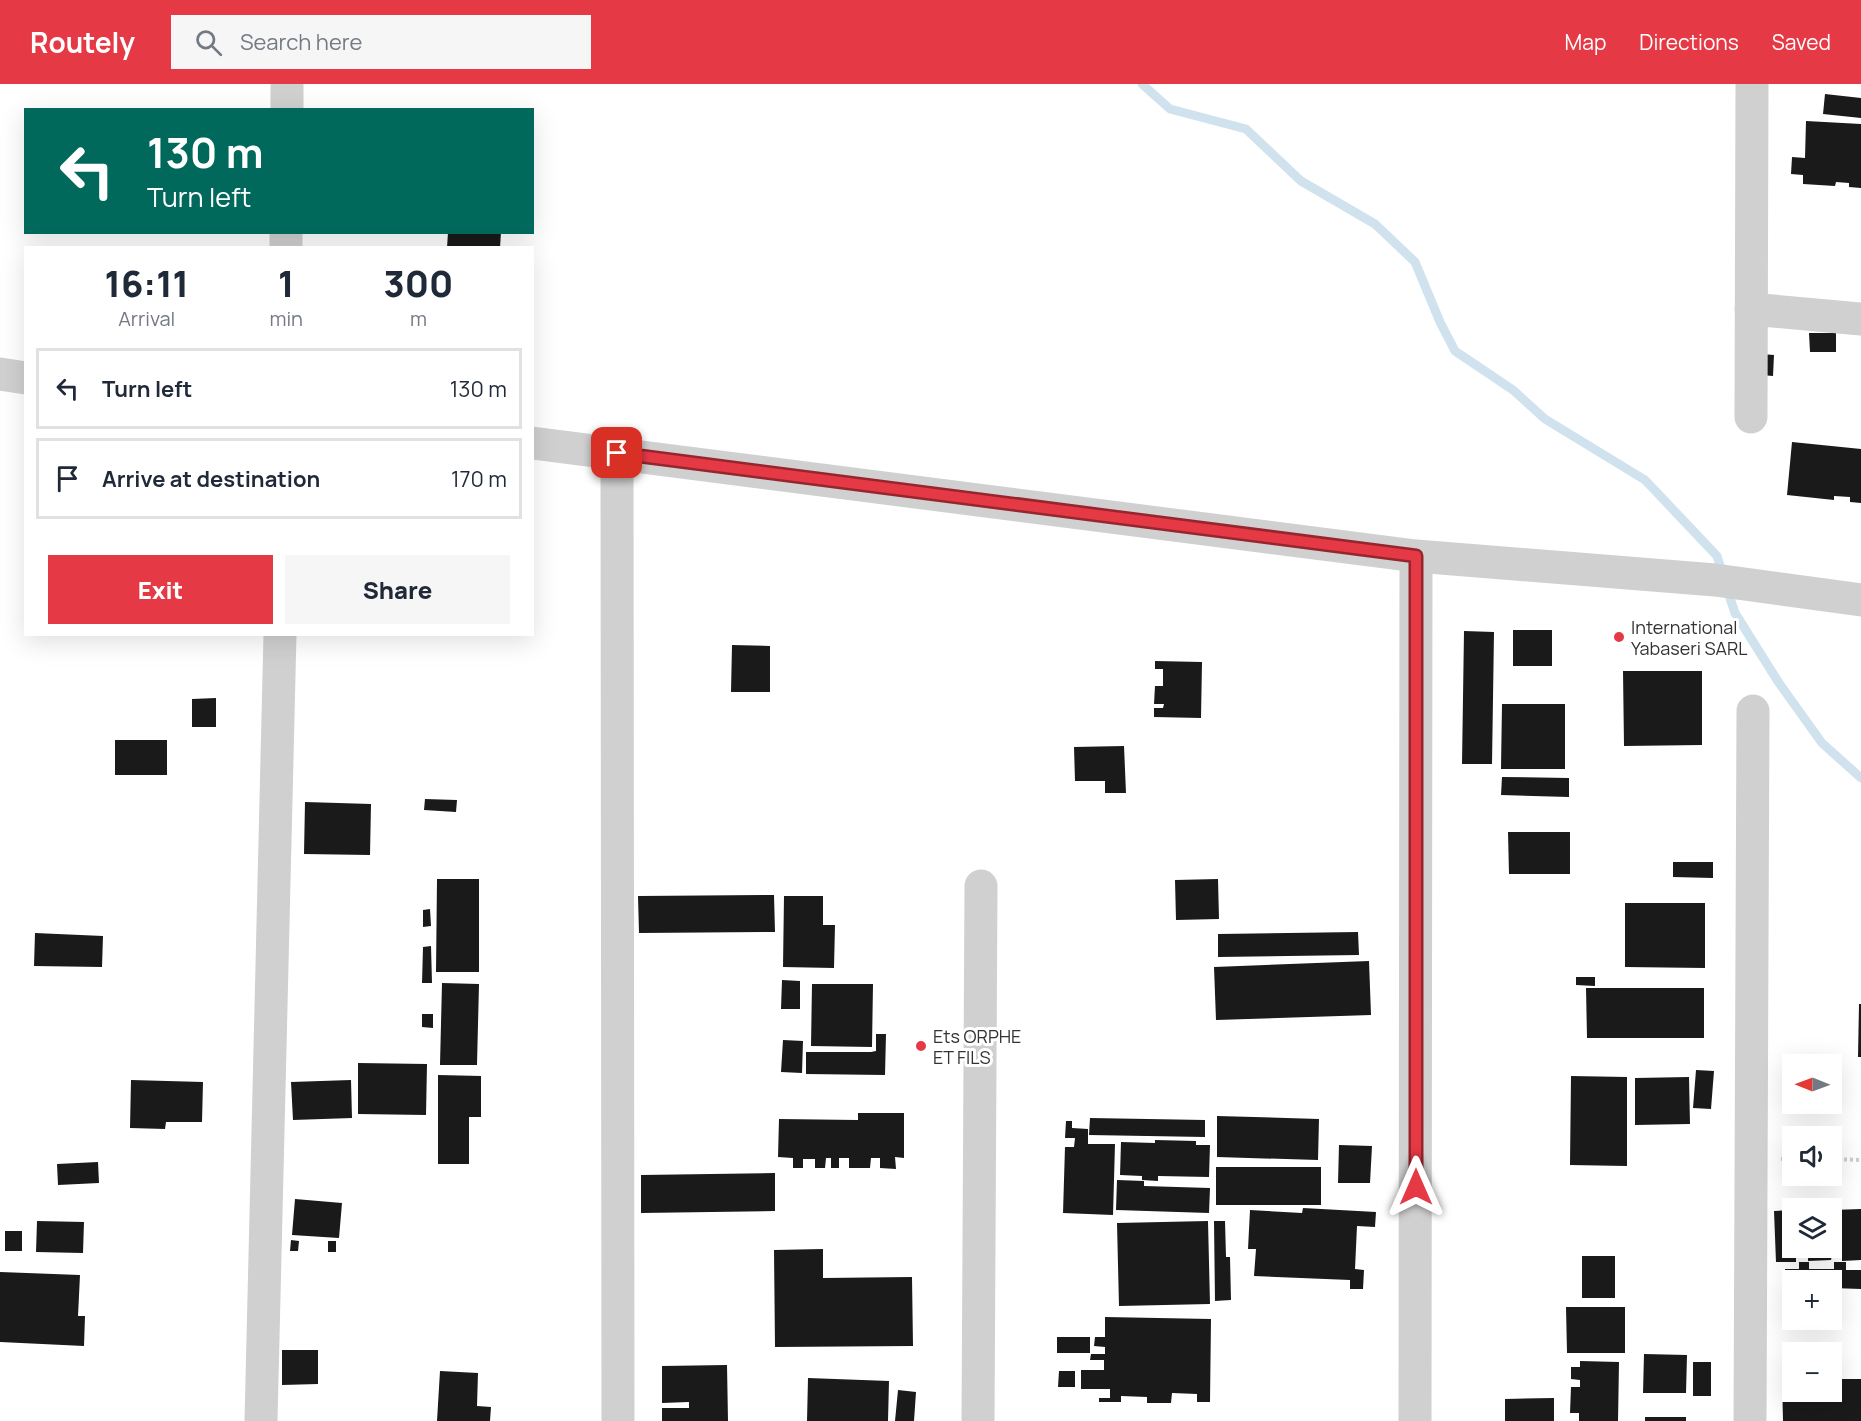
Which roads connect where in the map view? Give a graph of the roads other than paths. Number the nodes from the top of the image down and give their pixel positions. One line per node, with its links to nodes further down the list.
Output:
1 (287, 84): 3 (street)
2 (1752, 84): 4 (street)
3 (287, 108)
4 (1751, 309): 5 (street); 8 (street)
5 (1861, 320)
6 (0, 374): 7 (street)
7 (24, 378)
8 (1751, 417)
9 (534, 443): 10 (street)
10 (617, 453): 11 (street); 17 (street)
11 (1416, 556): 12 (street); 19 (street)
12 (1861, 600)
13 (280, 636): 16 (street)
14 (1753, 711): 20 (street)
15 (981, 886): 18 (street)
16 (261, 1421)
17 (618, 1421)
18 (978, 1421)
19 (1415, 1421)
20 (1750, 1421)

